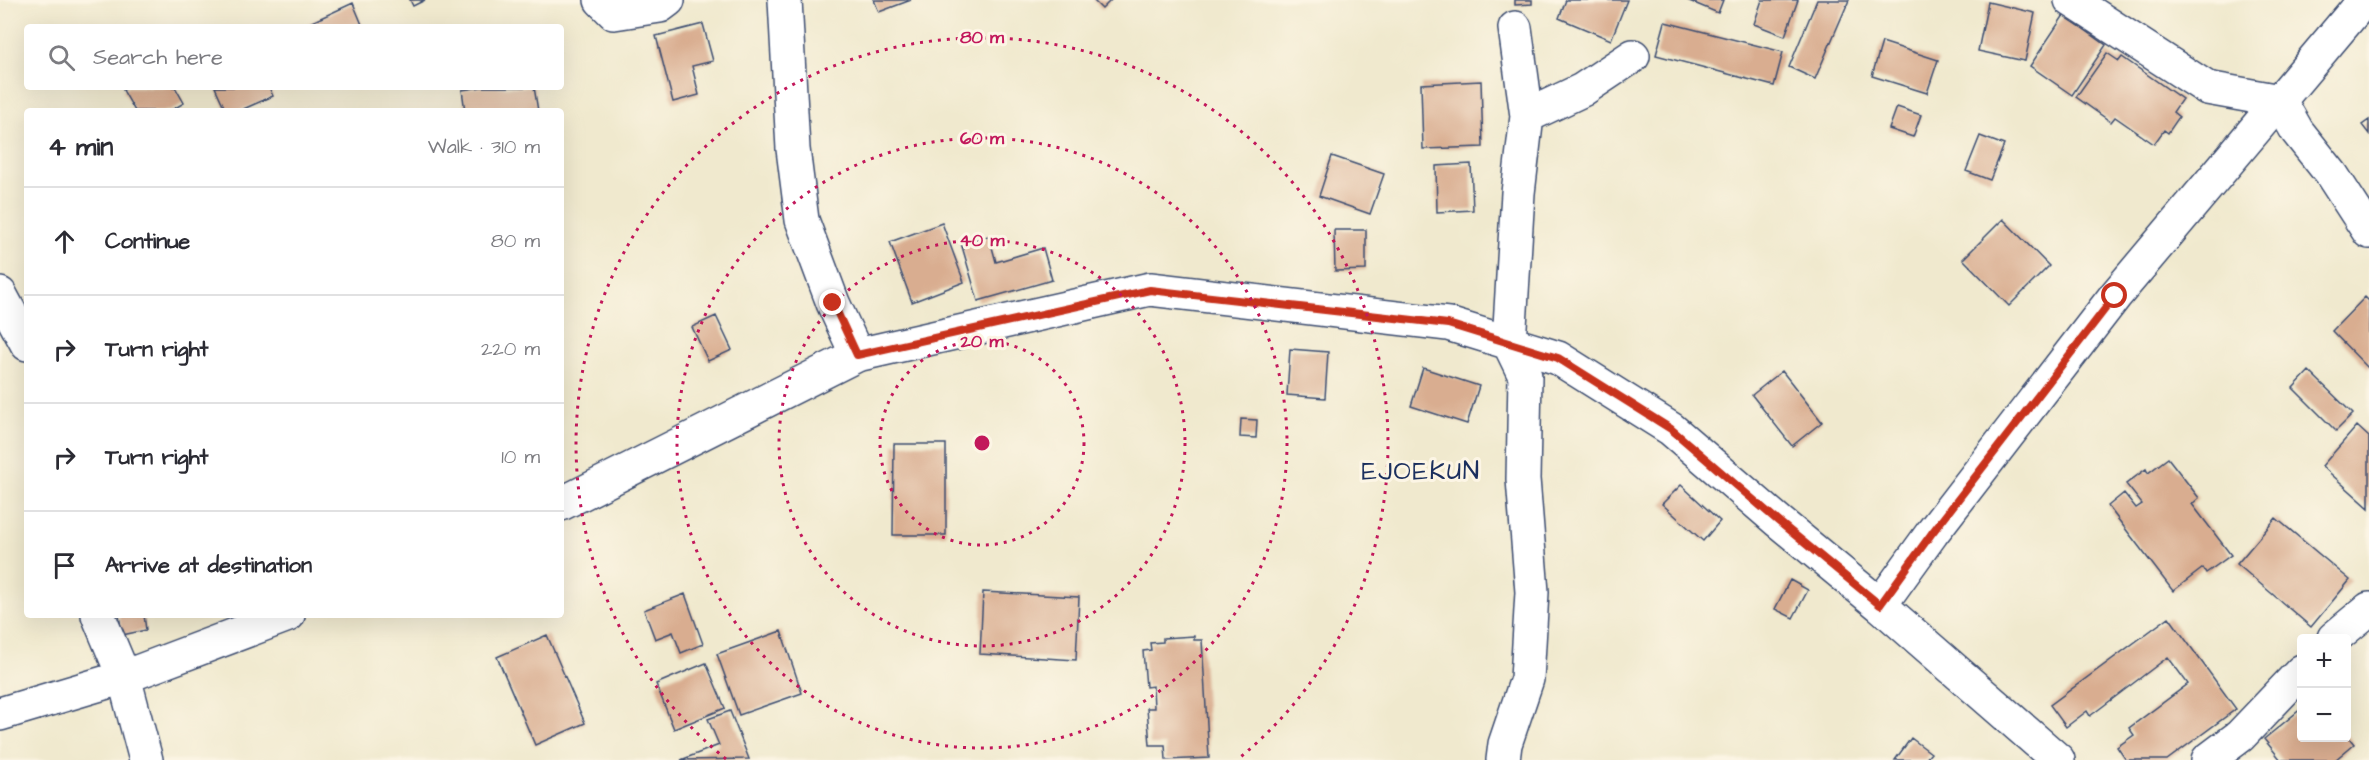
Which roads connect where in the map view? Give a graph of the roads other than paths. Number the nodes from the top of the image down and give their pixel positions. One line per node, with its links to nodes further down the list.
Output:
1 (601, 0): 2 (street)
2 (668, 0)
3 (785, 0): 14 (street)
4 (2071, 0): 8 (street)
5 (2364, 0): 8 (street)
6 (1515, 28): 9 (street)
7 (1633, 56): 9 (street)
8 (2280, 101): 10 (street); 16 (street)
9 (1527, 116): 13 (street)
10 (2369, 232)
11 (0, 294): 12 (street)
12 (24, 338)
13 (1509, 343): 14 (street); 16 (street); 25 (street)
14 (857, 355): 15 (street)
15 (564, 502)
16 (1880, 605): 26 (street)
17 (2369, 609): 20 (street)
18 (99, 618): 22 (street)
19 (280, 618): 22 (street)
20 (2340, 634)
21 (2297, 675): 27 (street)
22 (124, 677): 23 (street); 24 (street)
23 (0, 714)
24 (146, 760)
25 (1503, 760)
26 (2058, 760)
27 (2208, 760)

